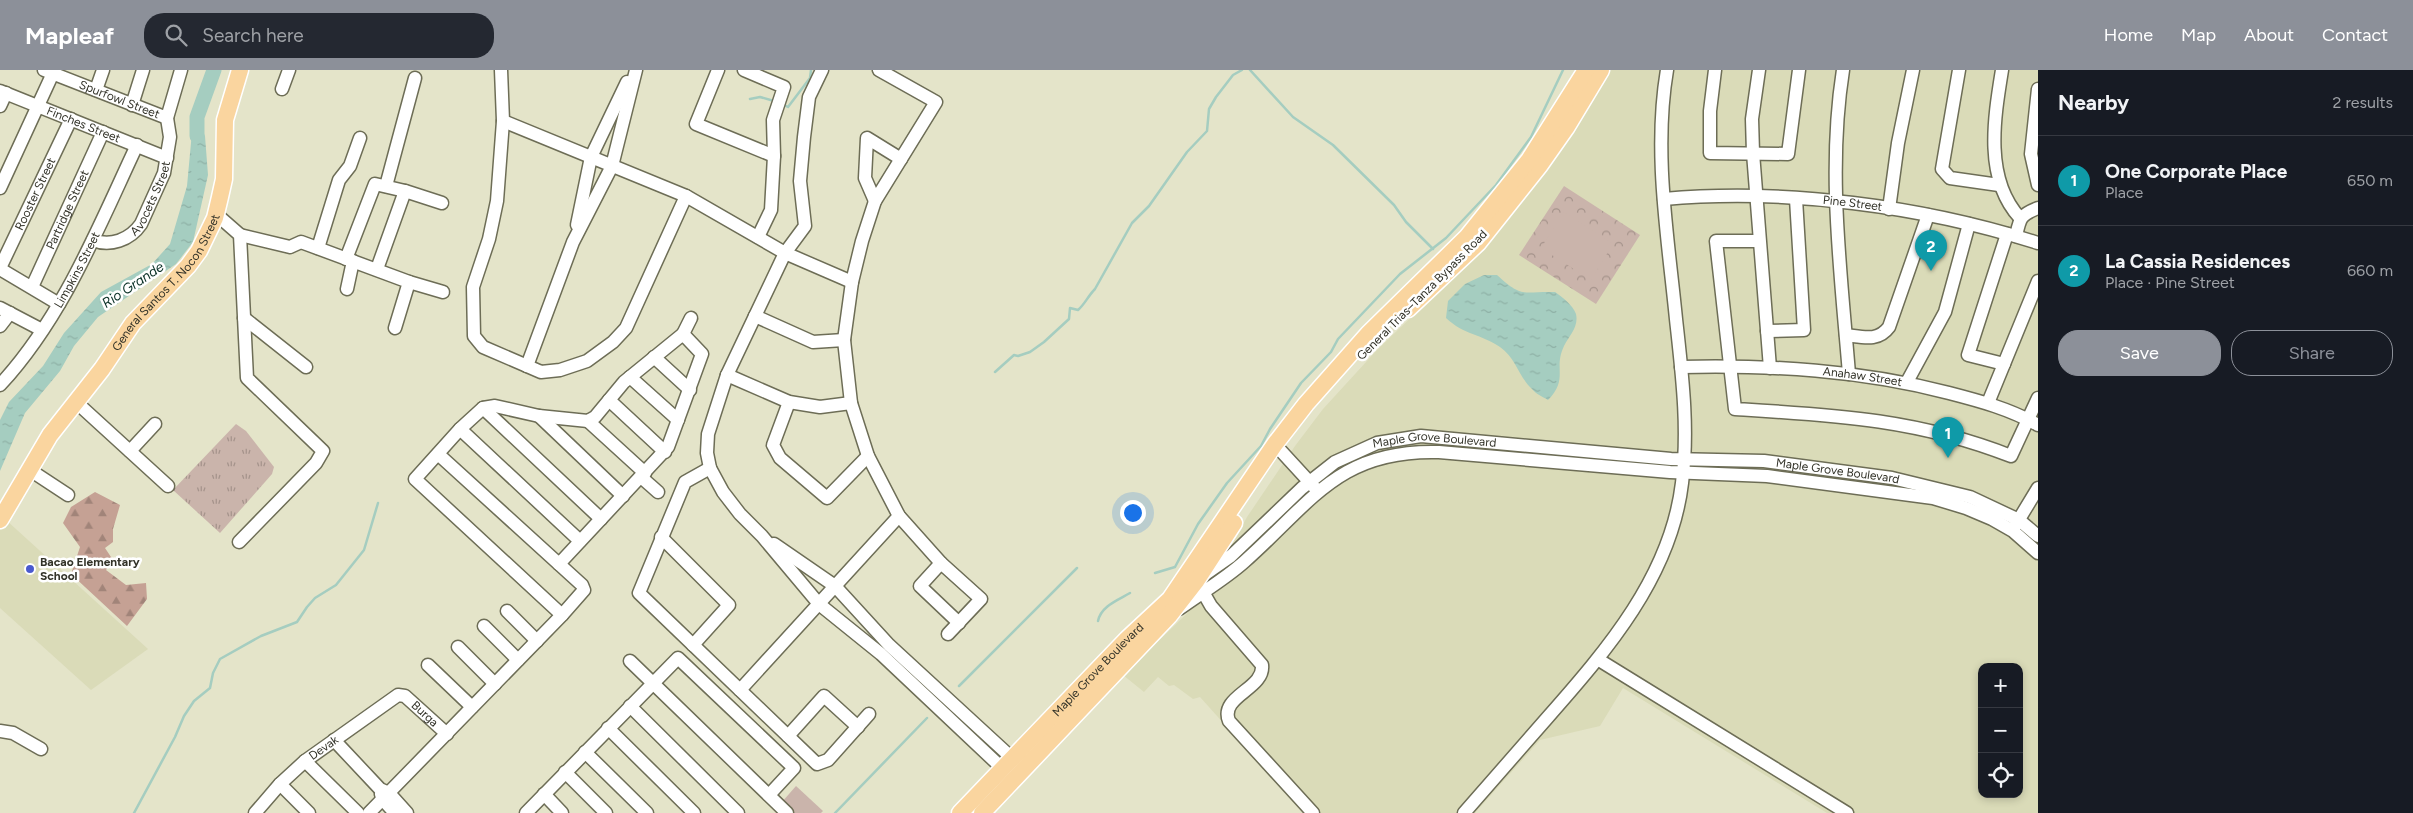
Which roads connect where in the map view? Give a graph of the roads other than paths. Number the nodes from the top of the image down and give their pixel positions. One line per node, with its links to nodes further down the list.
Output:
1 (102, 70): 26 (street)
2 (143, 70): 28 (street)
3 (181, 70): 31 (street)
4 (240, 70): 57 (main road, General Santos T. Nocon Street)
5 (289, 70): 24 (street)
6 (501, 70): 33 (street)
7 (634, 70): 39 (street); 42 (street)
8 (718, 70): 38 (street)
9 (744, 70): 38 (street)
10 (822, 70): 69 (street)
11 (879, 70): 41 (street)
12 (1586, 70): 147 (main road, General Trias–Tanza Bypass Road)
13 (1601, 70): 118 (main road, General Trias–Tanza Bypass Road)
14 (1666, 70): 50 (street)
15 (1715, 70): 37 (street)
16 (1759, 70): 37 (street)
17 (1798, 70): 37 (street)
18 (1843, 70): 53 (street)
19 (1913, 70): 56 (street)
20 (1959, 70): 43 (street)
21 (2002, 70): 43 (street)
22 (49, 72): 26 (street, Spurfowl Street); 30 (street)
23 (415, 78): 45 (street)
24 (282, 89)
25 (2038, 89): 44 (street)
26 (96, 90): 28 (street, Spurfowl Street)
27 (3, 92): 29 (street); 30 (street, Finches Street)
28 (132, 105): 31 (street, Spurfowl Street)
29 (0, 106)
30 (38, 106): 32 (street, Finches Street); 46 (street)
31 (167, 118): 40 (street, Avocets Street)
32 (71, 119): 34 (street, Finches Street); 71 (street, Rooster Street)
33 (503, 121): 39 (street); 93 (street)
34 (104, 132): 36 (street, Finches Street); 76 (street, Partridge Street)
35 (360, 138): 68 (street)
36 (137, 145): 40 (street, Finches Street); 64 (street, Limpkins Street)
37 (1753, 153): 49 (street)
38 (774, 156): 63 (street)
39 (591, 157): 42 (street); 66 (street)
40 (167, 158): 64 (street, Avocets Street)
41 (902, 159): 52 (street); 52 (street)
42 (612, 166): 48 (street); 66 (street)
43 (1999, 185): 59 (street)
44 (2038, 185)
45 (386, 186): 47 (street); 70 (street)
46 (0, 188)
47 (405, 191): 54 (street); 72 (street)
48 (686, 196): 63 (street); 93 (street)
49 (1756, 197): 50 (street, Pine Street); 51 (street, Pine Street); 65 (street)
50 (1664, 199): 96 (street)
51 (1796, 199): 53 (street, Pine Street); 87 (street)
52 (875, 201): 74 (street)
53 (1836, 202): 56 (street, Pine Street); 89 (street)
54 (442, 203)
55 (2038, 208): 59 (street)
56 (1889, 209): 58 (street, Pine Street)
57 (216, 214): 61 (street); 106 (main road, General Santos T. Nocon Street)
58 (1928, 215): 60 (street, Pine Street); 89 (street)
59 (2020, 218): 62 (street)
60 (1969, 224): 62 (street, Pine Street); 101 (street)
61 (240, 235): 68 (street); 82 (street)
62 (2011, 235): 67 (street, Pine Street); 92 (street)
63 (758, 237): 69 (street)
64 (93, 240): 79 (street, Limpkins Street)
65 (1760, 241): 87 (street); 94 (street)
66 (573, 242): 93 (street)
67 (2038, 243)
68 (318, 248): 70 (street)
69 (785, 253): 74 (street); 81 (street)
70 (350, 260): 72 (street); 77 (street)
71 (0, 268): 76 (street)
72 (377, 269): 73 (street)
73 (409, 282): 78 (street); 85 (street)
74 (852, 282): 90 (street)
75 (2038, 283): 92 (street)
76 (32, 287): 79 (street)
77 (347, 289)
78 (443, 292)
79 (59, 304): 86 (street, Limpkins Street)
80 (5, 310): 84 (street); 86 (street)
81 (755, 316): 90 (street); 99 (street)
82 (244, 318): 95 (street); 141 (street)
83 (691, 318): 88 (street)
84 (0, 326)
85 (395, 328)
86 (42, 330): 102 (street, Limpkins Street)
87 (1767, 331): 97 (street)
88 (683, 334): 91 (street); 103 (street)
89 (1846, 335): 98 (street)
90 (844, 340): 108 (street)
91 (654, 357): 100 (street); 103 (street)
92 (2004, 364): 109 (street)
93 (527, 366)
94 (1730, 366): 96 (street, Anahaw Street); 97 (street, Anahaw Street); 114 (street)
95 (306, 367)
96 (1681, 367): 122 (street)
97 (1770, 368): 98 (street, Anahaw Street)
98 (1849, 374): 101 (street, Anahaw Street)
99 (727, 375): 107 (street); 123 (street)
100 (630, 377): 105 (street); 112 (street)
101 (1907, 382): 109 (street, Anahaw Street)
102 (0, 385)
103 (690, 390): 112 (street)
104 (2038, 398): 114 (street)
105 (609, 400): 113 (street); 119 (street)
106 (76, 402): 117 (street); 124 (main road, General Santos T. Nocon Street)
107 (789, 402): 108 (street); 121 (street)
108 (851, 403): 121 (street)
109 (1988, 403): 114 (street, Anahaw Street)
110 (483, 408): 111 (street); 116 (street); 134 (street)
111 (540, 416): 113 (street); 132 (street)
112 (678, 420): 119 (street)
113 (588, 421): 126 (street)
114 (2033, 422)
115 (155, 424): 117 (street)
116 (460, 429): 120 (street); 140 (street)
117 (130, 451): 127 (street)
118 (1281, 451): 128 (street); 146 (main road, General Trias–Tanza Bypass Road)
119 (664, 452): 126 (street)
120 (438, 454): 144 (street); 150 (street)
121 (868, 456): 133 (street)
122 (1684, 459): 125 (street); 128 (street, Maple Grove Boulevard); 136 (street, Maple Grove Boulevard)
123 (710, 468): 137 (street); 139 (street)
124 (30, 470): 131 (street); 135 (main road, General Santos T. Nocon Street)
125 (1683, 473): 128 (street, Maple Grove Boulevard); 136 (street, Maple Grove Boulevard); 160 (street)
126 (643, 475): 130 (street); 132 (street)
127 (168, 486)
128 (1313, 486): 146 (street, Maple Grove Boulevard)
129 (2038, 488): 136 (street)
130 (658, 492)
131 (68, 495)
132 (623, 496): 134 (street)
133 (899, 516): 143 (street); 145 (street)
134 (601, 519): 140 (street)
135 (0, 520)
136 (2016, 525): 138 (street, Maple Grove Boulevard); 142 (street, Maple Grove Boulevard)
137 (762, 536): 145 (street); 148 (street)
138 (2038, 536)
139 (661, 538): 156 (street); 156 (street)
140 (580, 541): 144 (street)
141 (239, 542)
142 (2038, 553)
143 (941, 563): 152 (street); 152 (street)
144 (559, 564): 150 (street)
145 (835, 586): 148 (street); 158 (street)
146 (1200, 586): 147 (street, Maple Grove Boulevard); 151 (main road, General Trias–Tanza Bypass Road); 200 (street)
147 (1170, 599): 179 (main road, Maple Grove Boulevard)
148 (819, 604): 158 (street); 165 (street)
149 (507, 611): 155 (street)
150 (562, 615): 155 (street)
151 (1169, 616): 199 (main road, Maple Grove Boulevard)
152 (959, 623): 154 (street)
153 (484, 626): 159 (street)
154 (948, 634)
155 (537, 640): 159 (street)
156 (693, 645): 165 (street)
157 (458, 648): 164 (street)
158 (885, 649): 179 (street)
159 (518, 660): 164 (street)
160 (1598, 660): 201 (street); 202 (street)
161 (630, 661): 163 (street)
162 (428, 665): 168 (street)
163 (652, 683): 167 (street); 184 (street); 184 (street)
164 (495, 684): 168 (street)
165 (740, 690): 174 (street)
166 (402, 694): 173 (street, Burga); 175 (street, Devak)
167 (630, 706): 171 (street); 196 (street)
168 (472, 707): 173 (street)
169 (869, 714): 170 (street)
170 (858, 727): 174 (street); 174 (street)
171 (608, 728): 177 (street); 195 (street)
172 (0, 731): 176 (street)
173 (447, 734): 182 (street)
174 (788, 736)
175 (334, 740): 178 (street, Devak); 182 (street)
176 (41, 749)
177 (585, 752): 180 (street); 194 (street)
178 (305, 761): 181 (street, Devak); 187 (street)
179 (1008, 764): 198 (main road, Maple Grove Boulevard)
180 (566, 772): 183 (street); 193 (street)
181 (280, 784): 185 (street, Devak); 186 (street)
182 (384, 794): 188 (street); 189 (street); 190 (street)
183 (544, 794): 191 (street); 192 (street)
184 (769, 795): 197 (street)
185 (261, 811)
186 (309, 813)
187 (358, 813)
188 (368, 813)
189 (395, 813)
190 (407, 813)
191 (526, 813)
192 (562, 813)
193 (606, 813)
194 (647, 813)
195 (694, 813)
196 (738, 813)
197 (787, 813)
198 (960, 813)
199 (982, 813)
200 (1313, 813)
201 (1464, 813)
202 (1847, 813)

